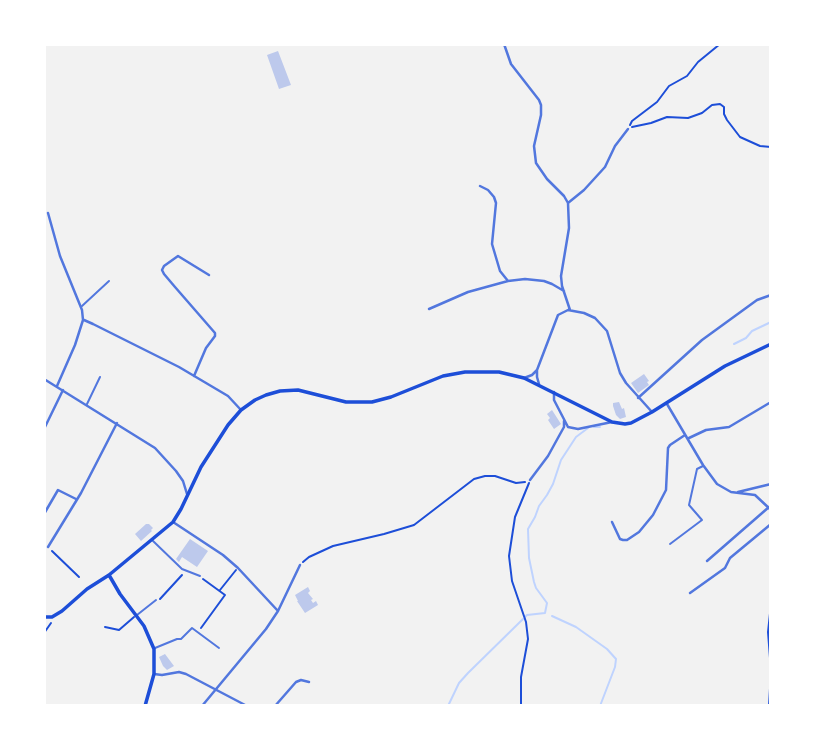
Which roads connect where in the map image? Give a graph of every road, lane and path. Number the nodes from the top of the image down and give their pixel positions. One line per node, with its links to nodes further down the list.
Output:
1 (504, 44): 6 (street)
2 (720, 44): 3 (path)
3 (628, 129): 4 (path); 6 (street)
4 (771, 147)
5 (480, 186): 10 (street)
6 (568, 203): 11 (street)
7 (48, 213): 13 (street)
8 (209, 275): 19 (street)
9 (109, 281): 13 (lane)
10 (508, 281): 11 (street); 14 (street)
11 (564, 291): 15 (street)
12 (771, 295): 27 (street)
13 (82, 306): 16 (street)
14 (429, 309)
15 (570, 310): 18 (street); 27 (street)
16 (83, 320): 19 (street); 24 (street)
17 (771, 344): 29 (main road)
18 (537, 370): 21 (street); 23 (street)
19 (194, 376): 31 (street)
20 (100, 377): 30 (lane)
21 (524, 378): 23 (main road); 31 (main road)
22 (44, 379): 24 (street)
23 (539, 384): 26 (main road)
24 (57, 386): 25 (street)
25 (64, 390): 30 (street); 36 (street)
26 (554, 392): 33 (street); 34 (main road)
27 (638, 398): 32 (street)
28 (771, 402): 37 (street)
29 (667, 404): 32 (main road); 37 (street)
30 (87, 405): 35 (street)
31 (241, 410): 42 (main road)
32 (652, 412): 34 (main road)
33 (564, 418): 34 (street); 39 (street)
34 (612, 422)
35 (117, 423): 42 (street); 43 (street)
36 (44, 429)
37 (686, 436): 38 (street); 47 (street)
38 (704, 465): 41 (street); 50 (lane)
39 (530, 480): 53 (path); 79 (path)
40 (771, 484): 41 (street)
41 (735, 493): 44 (street)
42 (187, 494): 46 (main road)
43 (77, 500): 45 (street); 51 (street)
44 (770, 509): 52 (street)
45 (44, 514)
46 (173, 522): 49 (main road); 54 (street)
47 (612, 522)
48 (771, 524): 60 (street)
49 (151, 540): 56 (main road); 57 (lane)
50 (670, 544)
51 (48, 547): 58 (path)
52 (707, 561)
53 (300, 565): 63 (street)
54 (238, 568): 59 (path); 63 (street)
55 (184, 572): 61 (path)
56 (108, 575): 64 (main road); 65 (main road)
57 (200, 576): 59 (path)
58 (79, 577)
59 (219, 591): 68 (path)
60 (690, 593)
61 (156, 600): 64 (lane)
62 (771, 604): 80 (path)
63 (278, 611): 74 (street)
64 (136, 615): 67 (path); 70 (main road)
65 (55, 616): 66 (main road); 69 (path)
66 (44, 617)
67 (105, 627)
68 (198, 632): 70 (lane); 71 (lane)
69 (44, 633)
70 (154, 649): 72 (main road)
71 (219, 649)
72 (155, 674): 74 (street); 75 (main road)
73 (309, 681): 78 (street)
74 (216, 689): 76 (street); 77 (street)
75 (145, 706)
76 (202, 706)
77 (247, 706)
78 (275, 706)
79 (521, 706)
80 (769, 706)

